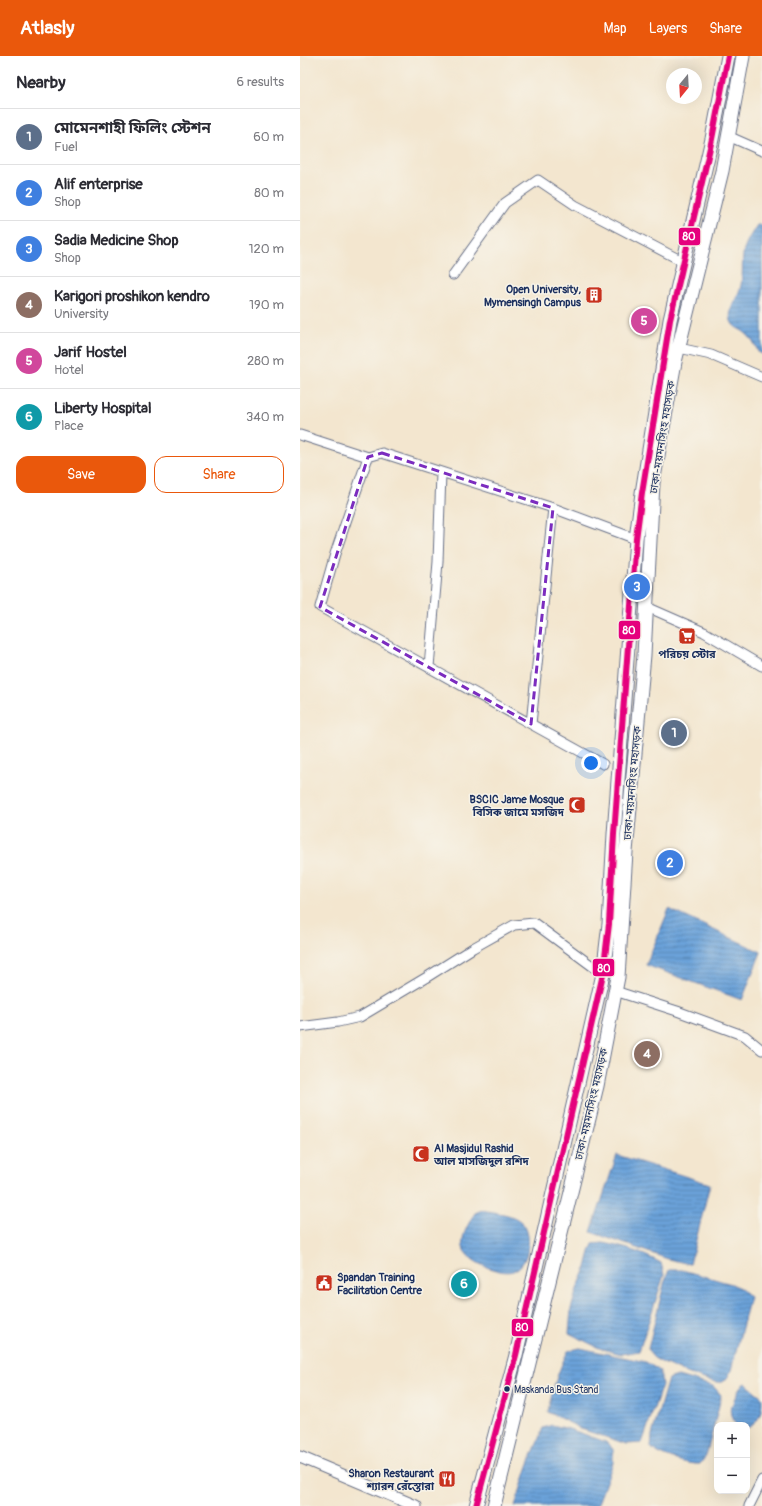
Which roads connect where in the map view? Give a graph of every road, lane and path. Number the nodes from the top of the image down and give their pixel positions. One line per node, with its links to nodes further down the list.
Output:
1 (728, 56): 5 (main road, ঢাকা-ময়মনসিংহ মহাসড়ক)
2 (743, 56): 3 (main road, ঢাকা-ময়মনসিংহ মহাসড়ক)
3 (728, 136): 4 (street); 7 (main road, ঢাকা-ময়মনসিংহ মহাসড়ক)
4 (762, 151)
5 (684, 262): 6 (street); 13 (main road, ঢাকা-ময়মনসিংহ মহাসড়ক)
6 (453, 275)
7 (679, 348): 8 (street); 14 (main road, ঢাকা-ময়মনসিংহ মহাসড়ক)
8 (762, 377)
9 (300, 435): 10 (street)
10 (368, 457): 11 (street); 16 (street)
11 (441, 473): 12 (street); 16 (street)
12 (553, 508): 13 (street); 17 (street)
13 (636, 540): 19 (main road, ঢাকা-ময়মনসিংহ মহাসড়ক)
14 (647, 607): 15 (street); 20 (main road, ঢাকা-ময়মনসিংহ মহাসড়ক)
15 (762, 666)
16 (429, 667): 17 (street)
17 (531, 724): 18 (street)
18 (603, 764)
19 (603, 974): 21 (street); 26 (main road, ঢাকা-ময়মনসিংহ মহাসড়ক)
20 (615, 991): 22 (street); 27 (main road, ঢাকা-ময়মনসিংহ মহাসড়ক)
21 (300, 1027)
22 (762, 1050)
23 (300, 1457): 25 (street)
24 (762, 1480): 28 (street)
25 (416, 1506)
26 (476, 1506)
27 (494, 1506)
28 (750, 1506)

